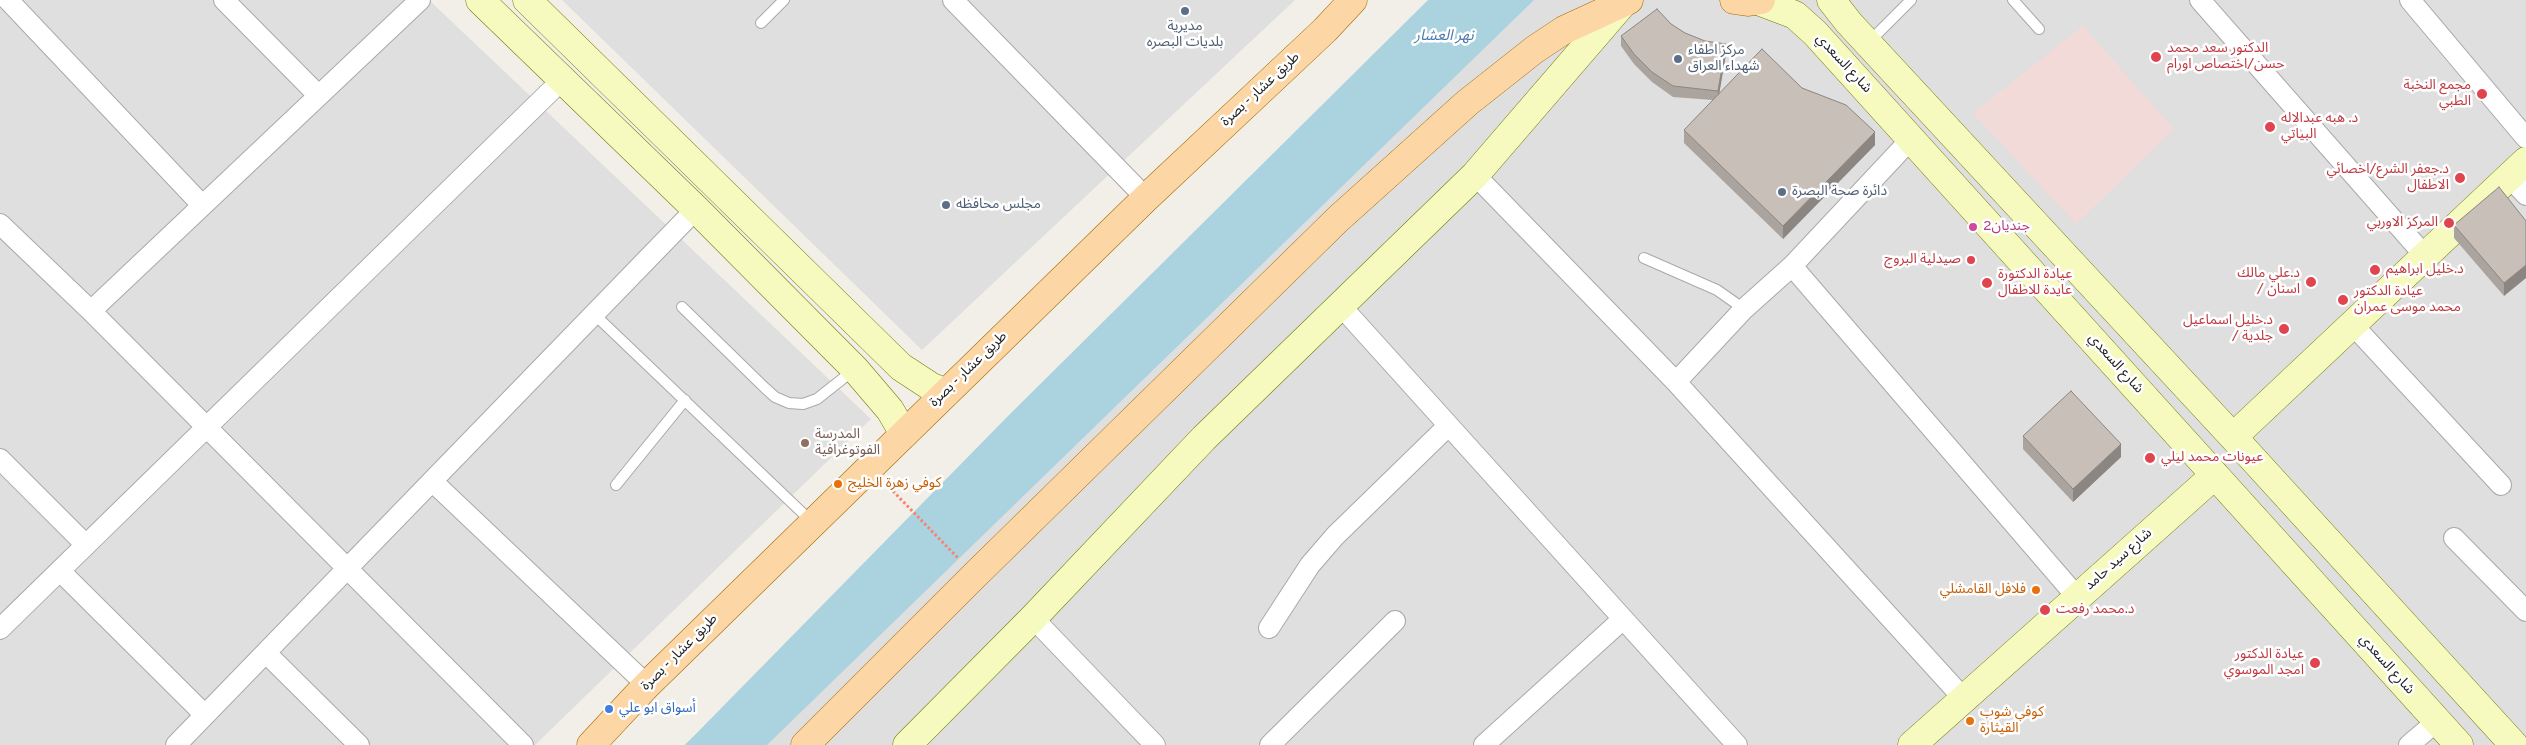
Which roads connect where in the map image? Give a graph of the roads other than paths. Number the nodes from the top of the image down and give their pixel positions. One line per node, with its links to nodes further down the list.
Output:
1 (8, 0): 26 (street)
2 (224, 0): 20 (street)
3 (420, 0): 20 (street)
4 (480, 0): 19 (main road)
5 (527, 0): 40 (main road)
6 (784, 0): 16 (lane)
7 (953, 0): 25 (street)
8 (1353, 0): 25 (main road, طريق عشار - بصرة)
9 (1751, 0): 21 (main road, شارع السعدي)
10 (1831, 0): 18 (main road)
11 (1911, 0): 18 (lane)
12 (2013, 0): 17 (lane)
13 (2200, 0): 29 (street)
14 (2410, 0): 22 (street)
15 (1626, 1): 23 (main road); 72 (main road)
16 (761, 23)
17 (2039, 29)
18 (1868, 43): 45 (main road)
19 (563, 79): 27 (main road); 42 (street)
20 (318, 95): 26 (street)
21 (1912, 138): 31 (street); 47 (main road, شارع السعدي)
22 (2526, 138)
23 (1474, 176): 32 (main road); 39 (street)
24 (2520, 177): 29 (main road)
25 (1146, 198): 40 (main road, طريق عشار - بصرة)
26 (202, 205): 35 (street)
27 (696, 209): 36 (street); 38 (main road)
28 (0, 224): 35 (street)
29 (2425, 256): 37 (main road)
30 (1644, 258): 34 (lane)
31 (1792, 266): 34 (street); 56 (street)
32 (1340, 305): 43 (street); 58 (main road)
33 (682, 307): 38 (lane)
34 (1744, 309): 39 (street)
35 (91, 311): 42 (street)
36 (594, 314): 41 (lane); 48 (street)
37 (2352, 324): 45 (main road); 50 (street)
38 (855, 369): 44 (main road)
39 (1676, 382): 65 (street)
40 (946, 393): 44 (main road, طريق عشار - بصرة)
41 (685, 400): 49 (lane); 51 (lane)
42 (206, 426): 53 (street); 54 (street)
43 (1448, 426): 59 (street); 62 (street)
44 (904, 434): 51 (main road, طريق عشار - بصرة)
45 (2233, 436): 81 (main road)
46 (0, 459): 53 (street)
47 (2215, 475): 56 (main road, شارع سيد حامد); 67 (main road, شارع السعدي)
48 (432, 481): 54 (street); 64 (street)
49 (616, 485)
50 (2501, 485)
51 (813, 523): 64 (main road, طريق عشار - بصرة)
52 (2454, 538): 57 (street)
53 (86, 546): 55 (street)
54 (347, 568): 63 (street); 70 (street)
55 (60, 571): 61 (street); 66 (street)
56 (2077, 597): 65 (main road, شارع سيد حامد)
57 (2526, 611)
58 (1033, 618): 73 (main road); 74 (street)
59 (1623, 619): 76 (street); 77 (street)
60 (1395, 621): 75 (street)
61 (0, 628)
62 (1270, 628)
63 (266, 653): 66 (street); 69 (street)
64 (647, 685): 71 (main road, طريق عشار - بصرة)
65 (1964, 699): 78 (main road, شارع سيد حامد)
66 (205, 715): 68 (street)
67 (2437, 721): 79 (street); 80 (main road, شارع السعدي)
68 (176, 745)
69 (358, 745)
70 (523, 745)
71 (591, 745)
72 (805, 745)
73 (907, 745)
74 (1154, 745)
75 (1270, 745)
76 (1484, 745)
77 (1737, 745)
78 (1912, 745)
79 (2409, 745)
80 (2459, 745)
81 (2514, 745)

